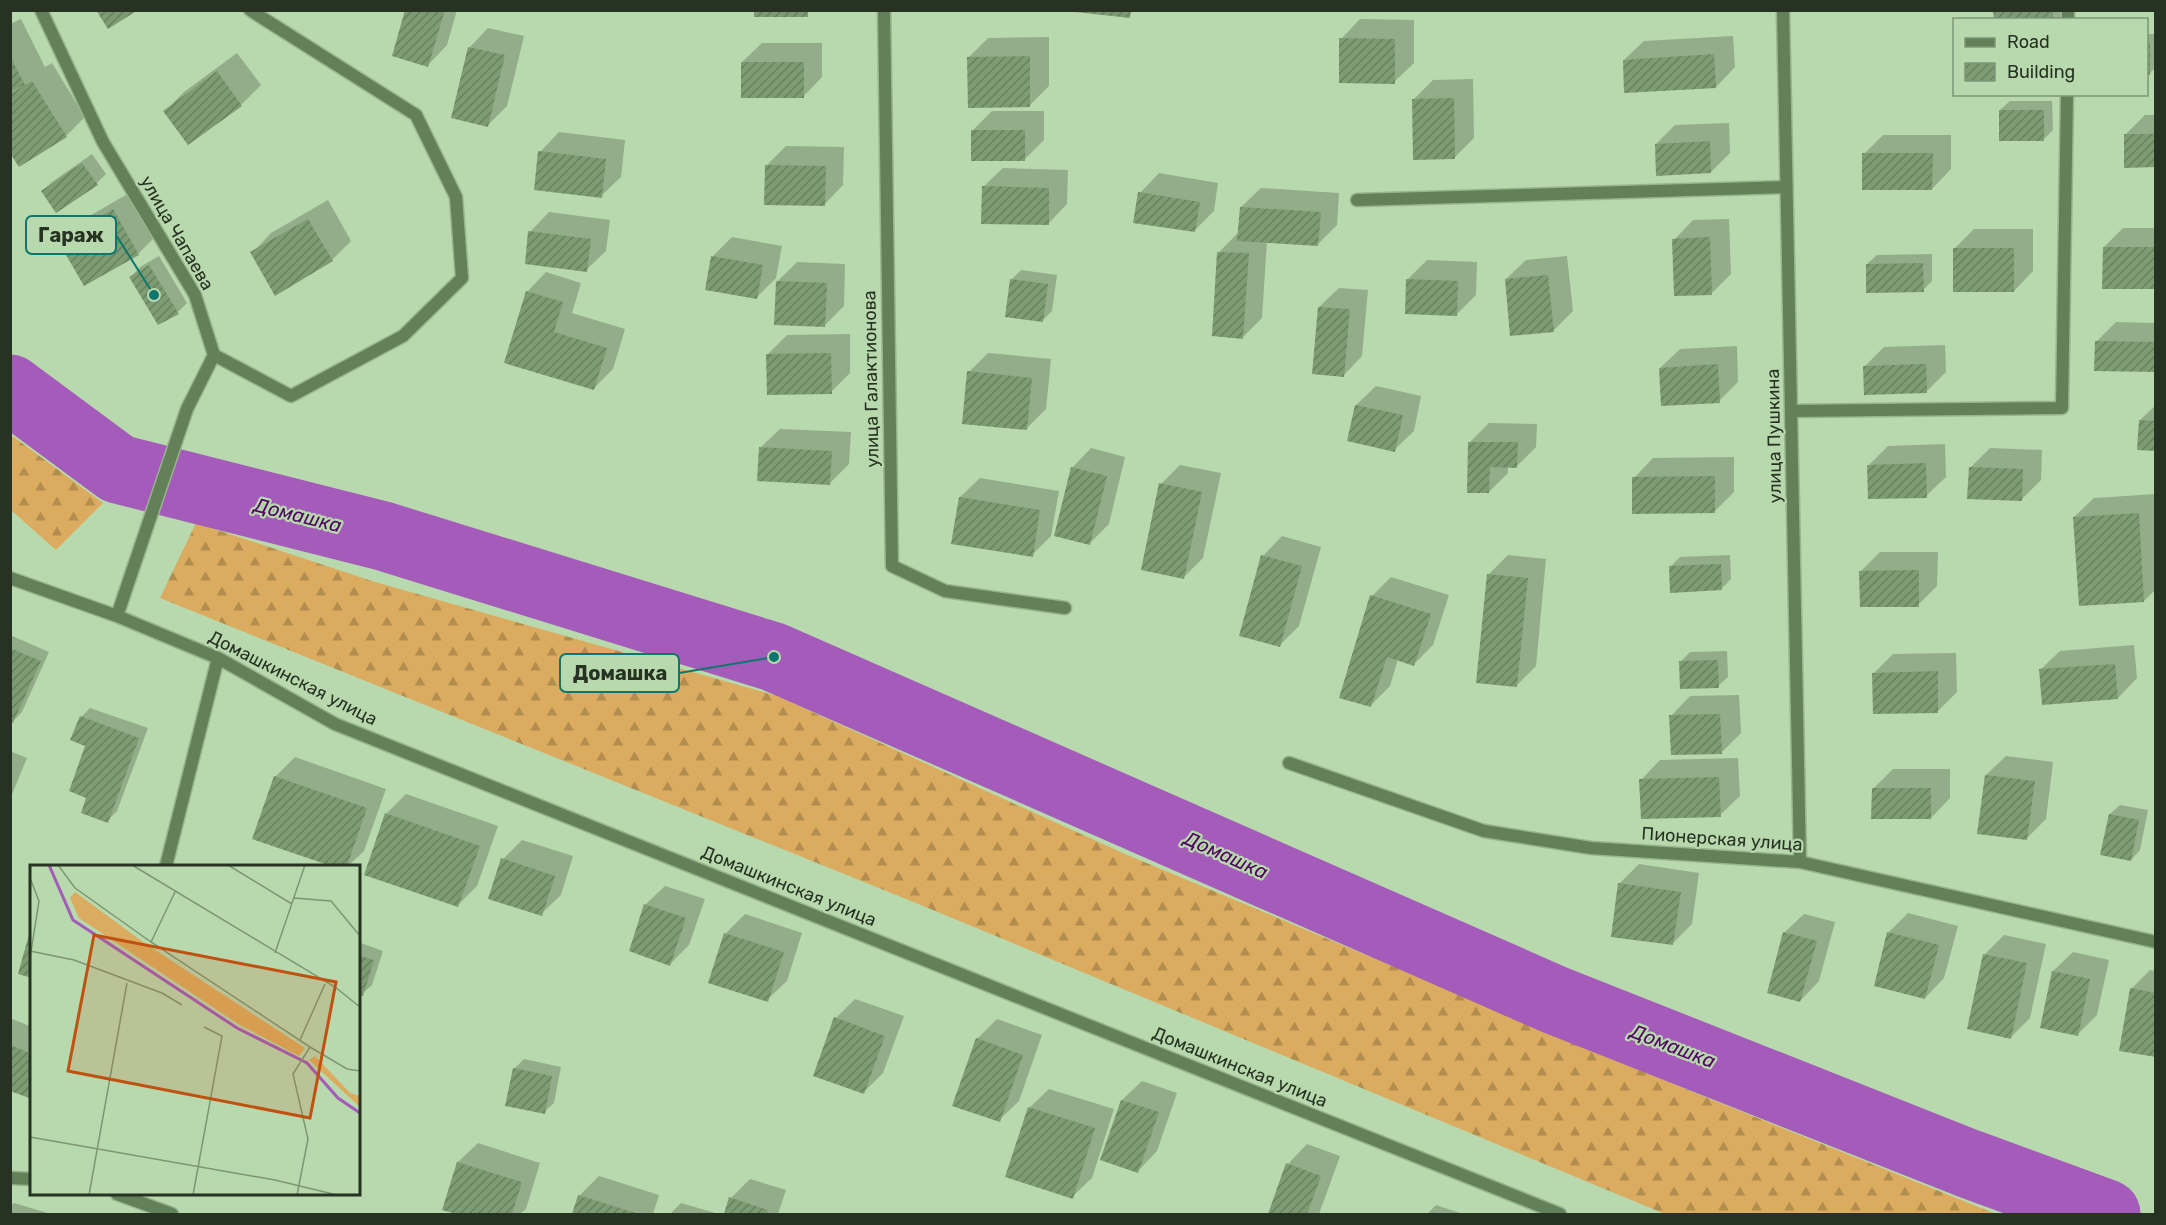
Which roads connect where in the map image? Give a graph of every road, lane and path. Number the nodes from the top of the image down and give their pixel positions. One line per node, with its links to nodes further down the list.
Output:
1 (41, 10): 8 (street, улица Чапаева)
2 (250, 10): 8 (street)
3 (884, 10): 11 (street, улица Галактионова)
4 (1783, 10): 6 (street, улица Пушкина)
5 (2067, 96): 9 (street)
6 (1786, 186): 7 (street); 9 (street, улица Пушкина)
7 (1357, 200)
8 (214, 355): 12 (street)
9 (1791, 411): 15 (street, улица Пушкина)
10 (10, 578): 12 (street, Домашкинская улица)
11 (1065, 608)
12 (117, 616): 13 (street, Домашкинская улица)
13 (218, 658): 16 (street); 22 (street, Домашкинская улица)
14 (1289, 763): 15 (street, Пионерская улица)
15 (1800, 862): 17 (street, Пионерская улица)
16 (166, 865)
17 (2156, 942)
18 (10, 1178): 19 (street)
19 (30, 1179)
20 (120, 1195): 21 (street)
21 (172, 1215)
22 (1560, 1215)

